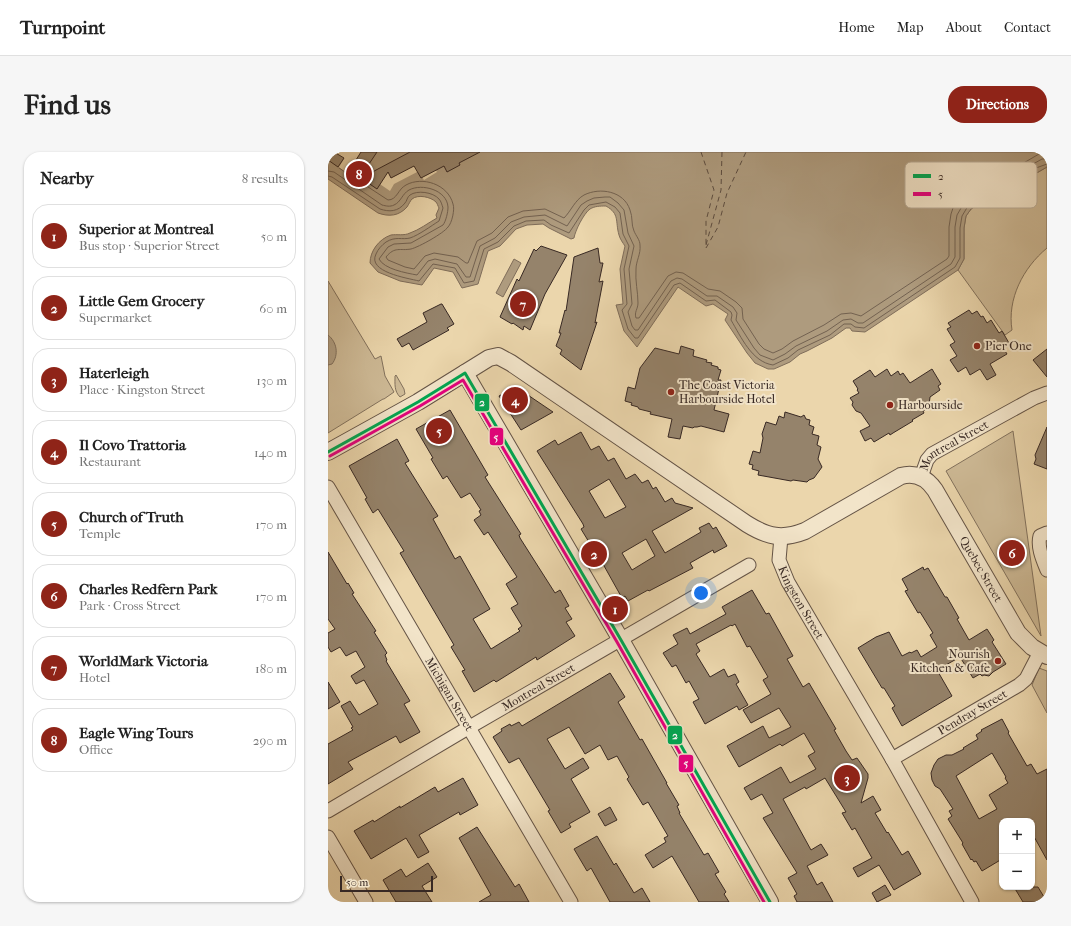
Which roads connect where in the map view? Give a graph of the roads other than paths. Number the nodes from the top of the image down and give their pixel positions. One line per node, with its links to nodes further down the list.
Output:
1 (465, 372): 3 (street); 7 (street); 10 (street)
2 (1047, 393): 4 (street, Montreal Street)
3 (328, 452)
4 (921, 477): 7 (street, Montreal Street); 11 (street, Quebec Street)
5 (328, 487): 12 (street, Michigan Street)
6 (1047, 533): 9 (street)
7 (781, 537): 13 (street, Kingston Street)
8 (749, 565): 10 (street, Montreal Street)
9 (1047, 570)
10 (621, 640): 12 (street, Montreal Street); 18 (street)
11 (1043, 654): 13 (street, Pendray Street)
12 (468, 728): 14 (street, Montreal Street); 17 (street, Michigan Street)
13 (892, 759): 19 (street, Kingston Street)
14 (328, 811)
15 (328, 837): 16 (street)
16 (366, 902)
17 (571, 902)
18 (770, 902)
19 (972, 902)

